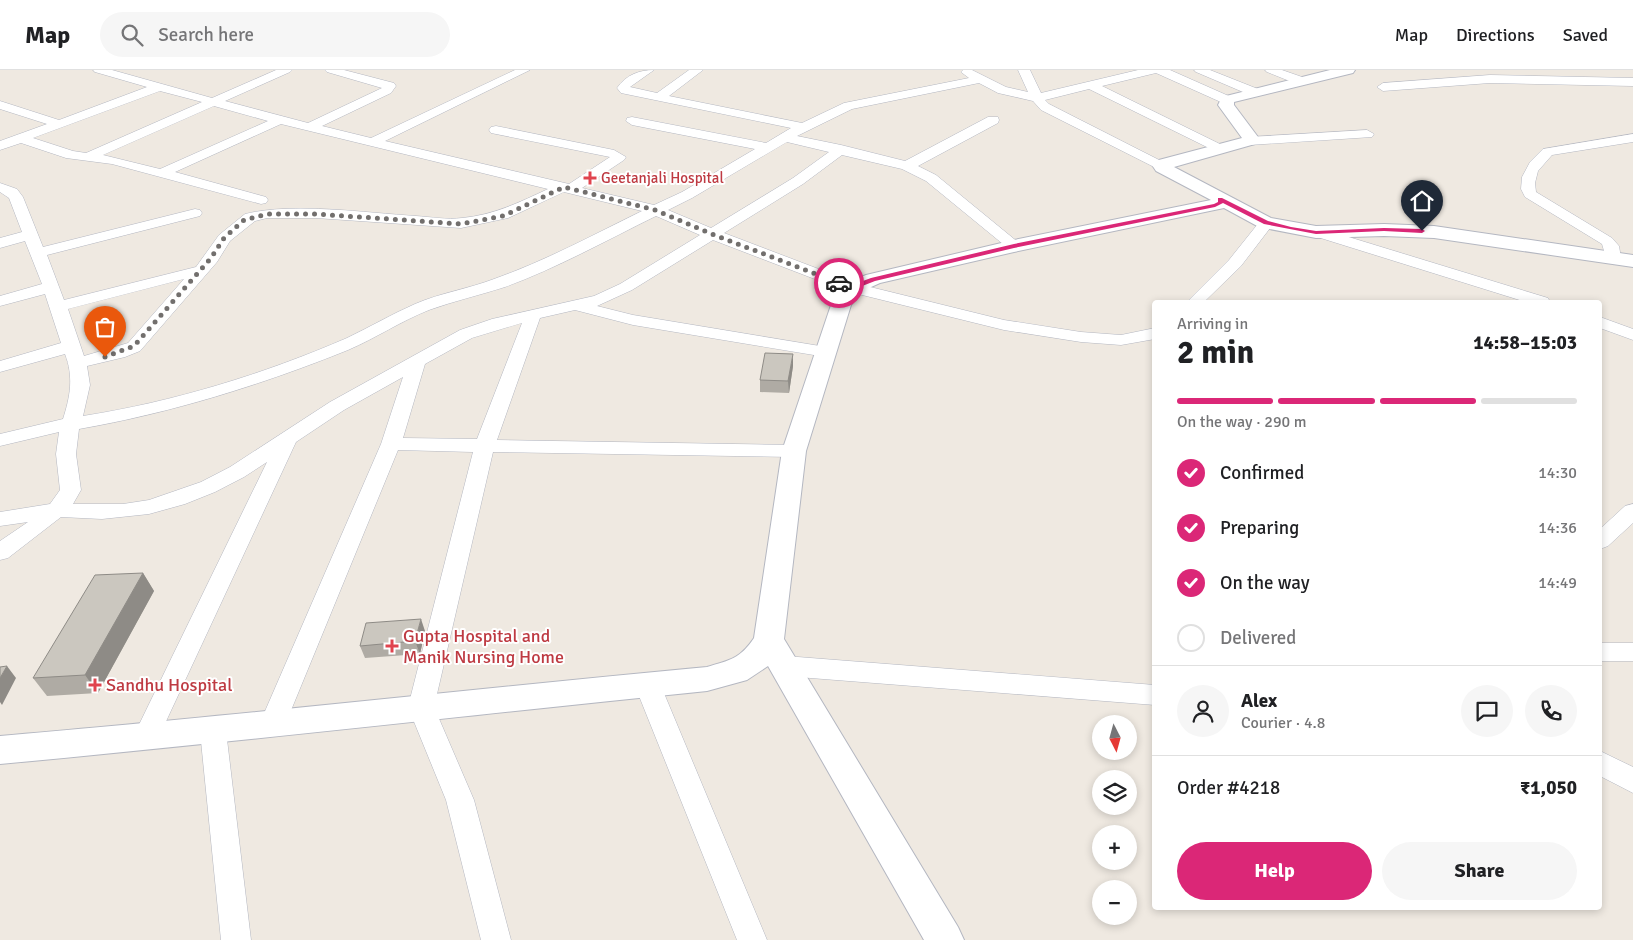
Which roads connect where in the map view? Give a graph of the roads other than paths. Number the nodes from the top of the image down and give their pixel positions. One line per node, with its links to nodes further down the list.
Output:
1 (99, 70): 20 (street)
2 (286, 70): 26 (street)
3 (331, 70): 32 (street)
4 (524, 70): 40 (street)
5 (648, 70): 23 (street)
6 (698, 70): 23 (street)
7 (964, 70): 16 (street)
8 (1024, 70): 24 (street)
9 (1114, 70): 15 (street)
10 (1153, 70): 15 (street)
11 (1160, 70): 25 (street)
12 (1200, 70): 22 (street)
13 (1271, 70): 17 (street)
14 (1348, 70): 17 (street)
15 (1125, 76): 19 (street)
16 (979, 79): 24 (street); 33 (street)
17 (1300, 81): 22 (street)
18 (1633, 82): 21 (street)
19 (1093, 86): 24 (street); 44 (street)
20 (159, 87): 26 (street); 31 (street)
21 (1383, 87)
22 (1254, 92): 25 (street)
23 (658, 98): 33 (street)
24 (1036, 98): 47 (street)
25 (1227, 100): 39 (street)
26 (213, 102): 28 (street); 45 (street)
27 (0, 105): 31 (street)
28 (280, 120): 32 (street); 48 (street)
29 (993, 120): 46 (street)
30 (632, 121): 42 (street)
31 (59, 124): 36 (street)
32 (310, 127): 40 (street)
33 (803, 128): 37 (street)
34 (496, 130): 49 (street)
35 (1367, 134): 39 (street)
36 (20, 138): 41 (street); 45 (street)
37 (787, 138): 42 (street); 43 (street)
38 (1633, 138): 62 (street)
39 (1249, 141): 44 (street)
40 (373, 142): 49 (street)
41 (0, 146)
42 (769, 148): 53 (street)
43 (841, 149): 46 (street); 57 (street)
44 (1219, 149): 47 (street)
45 (84, 158): 48 (street)
46 (907, 166): 60 (street)
47 (1162, 168): 51 (street)
48 (162, 173): 52 (street)
49 (568, 188): 53 (street); 64 (street)
50 (5, 193): 58 (street)
51 (1220, 199): 55 (street); 60 (street)
52 (260, 200)
53 (655, 210): 57 (street); 80 (street)
54 (195, 213): 61 (street)
55 (1266, 222): 56 (street); 67 (street)
56 (1316, 232): 62 (street); 68 (street)
57 (712, 234): 66 (street); 71 (street)
58 (30, 235): 59 (street); 61 (street)
59 (0, 243)
60 (1014, 246): 66 (street)
61 (37, 253): 65 (street)
62 (1613, 258): 63 (street)
63 (1633, 261)
64 (198, 271): 70 (street); 77 (street)
65 (51, 287): 69 (street); 70 (street)
66 (852, 288): 74 (street); 76 (street)
67 (1197, 300)
68 (1536, 300)
69 (0, 301)
70 (59, 306): 77 (street)
71 (576, 306): 72 (street); 76 (street)
72 (533, 315): 78 (street); 84 (street)
73 (1602, 323): 75 (street)
74 (1152, 334)
75 (1633, 335)
76 (826, 352): 85 (street)
77 (75, 355): 79 (street); 80 (street)
78 (417, 362): 81 (street); 83 (street)
79 (0, 368)
80 (72, 423): 82 (street); 86 (street)
81 (290, 436): 86 (street); 99 (street)
82 (0, 440)
83 (392, 444): 84 (street); 97 (street)
84 (485, 445): 85 (street); 96 (street)
85 (794, 451): 93 (street)
86 (56, 510): 88 (street); 90 (street)
87 (1633, 511): 89 (street)
88 (0, 519)
89 (1602, 539)
90 (0, 552)
91 (1602, 652): 92 (street)
92 (1633, 652)
93 (777, 653): 94 (street); 95 (street); 106 (street)
94 (648, 686): 96 (street); 105 (street)
95 (1152, 695)
96 (421, 707): 97 (street); 104 (street)
97 (272, 725): 98 (street)
98 (213, 731): 99 (street); 103 (street)
99 (146, 737): 100 (street)
100 (0, 750)
101 (1602, 763): 102 (street)
102 (1633, 781)
103 (236, 940)
104 (496, 940)
105 (752, 940)
106 (945, 940)

